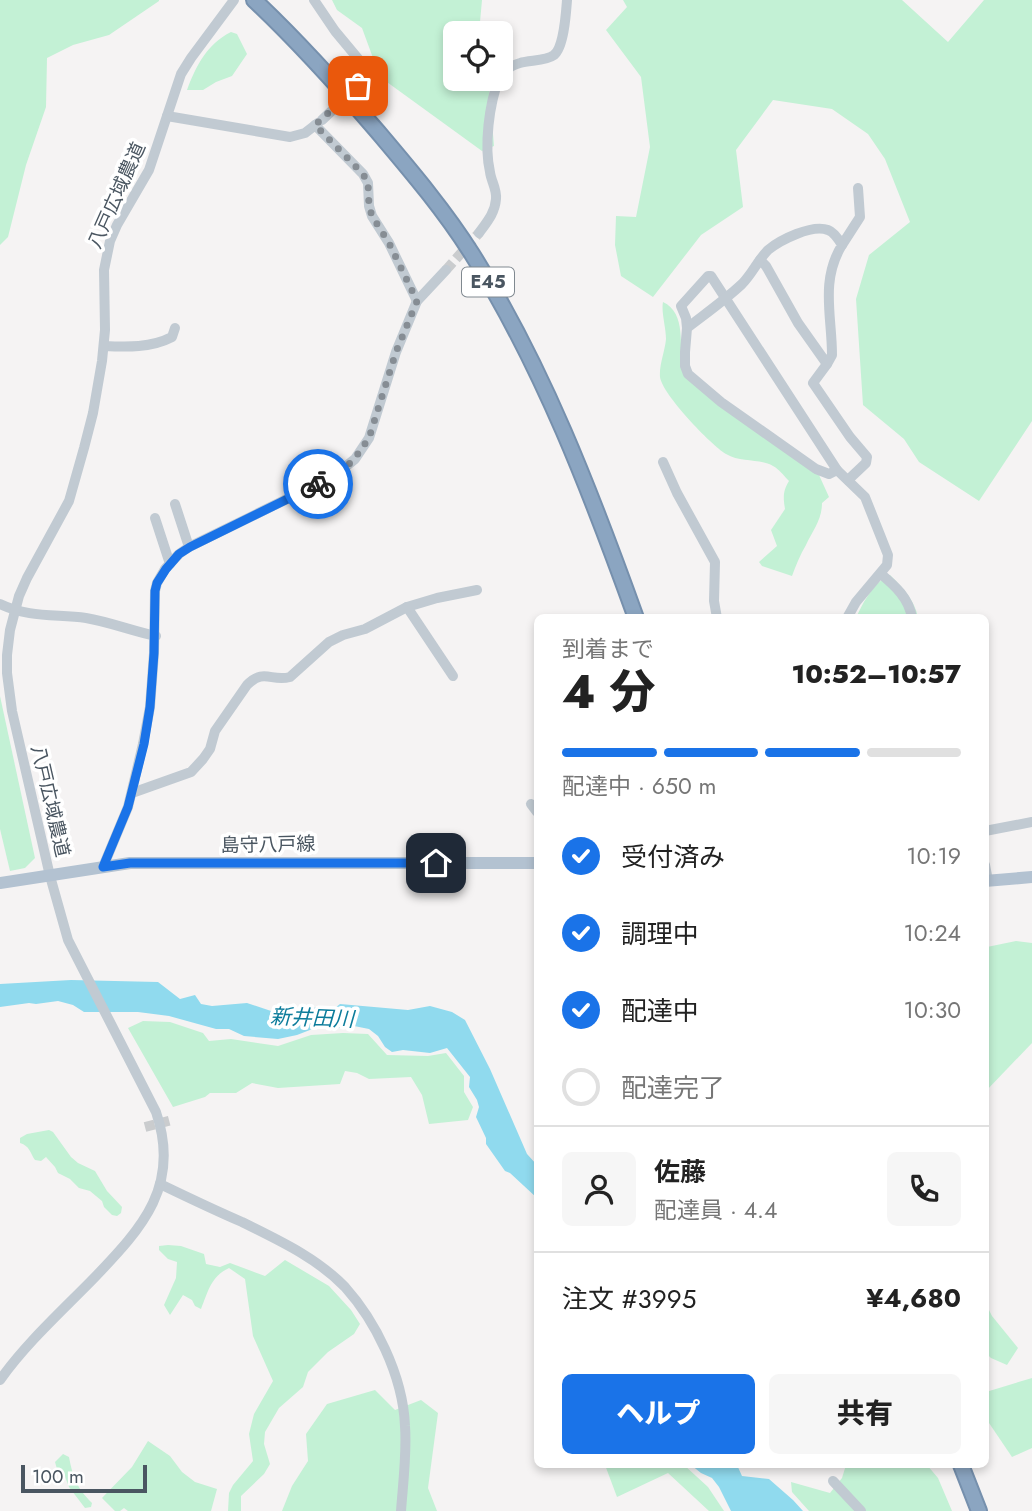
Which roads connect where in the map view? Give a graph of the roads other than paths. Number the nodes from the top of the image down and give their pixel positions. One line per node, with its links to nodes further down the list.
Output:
1 (234, 0): 7 (street, 八戸広域農道)
2 (254, 0): 32 (highway, E45)
3 (314, 0): 8 (street, bridge)
4 (567, 0): 5 (street)
5 (513, 66)
6 (494, 91): 10 (street)
7 (167, 116): 8 (street); 18 (street, 八戸広域農道)
8 (319, 122): 15 (street)
9 (858, 188): 11 (street)
10 (479, 233)
11 (842, 245): 12 (street); 19 (street)
12 (760, 260): 14 (street); 19 (street)
13 (446, 270): 15 (street)
14 (726, 298): 17 (street); 17 (street); 21 (street)
15 (417, 301): 25 (street)
16 (175, 328): 18 (street)
17 (687, 328): 21 (street)
18 (104, 346): 31 (street, 八戸広域農道)
19 (827, 364): 22 (street)
20 (663, 461): 33 (street)
21 (838, 470): 22 (street)
22 (848, 480): 27 (street)
23 (175, 504): 25 (street)
24 (155, 518): 26 (street)
25 (190, 547): 26 (street)
26 (170, 564): 36 (street)
27 (881, 574): 34 (street); 35 (street)
28 (477, 590): 30 (street)
29 (0, 604): 31 (street)
30 (407, 607): 37 (street); 38 (street)
31 (15, 611): 36 (street); 43 (street, 八戸広域農道)
32 (634, 614)
33 (716, 614)
34 (849, 614)
35 (912, 614)
36 (156, 636): 38 (street)
37 (453, 676)
38 (132, 793): 42 (street)
39 (1032, 822): 40 (street)
40 (989, 830)
41 (534, 860): 42 (main road, 島守八戸線)
42 (103, 867): 43 (main road, 島守八戸線)
43 (50, 876): 46 (main road, 島守八戸線); 47 (street, 八戸広域農道)
44 (1032, 877): 45 (main road)
45 (989, 881)
46 (0, 883)
47 (160, 1184): 48 (street, 八戸広域農道); 51 (street)
48 (0, 1380)
49 (962, 1468): 53 (highway)
50 (833, 1481): 52 (street)
51 (401, 1511)
52 (861, 1511)
53 (979, 1511)

